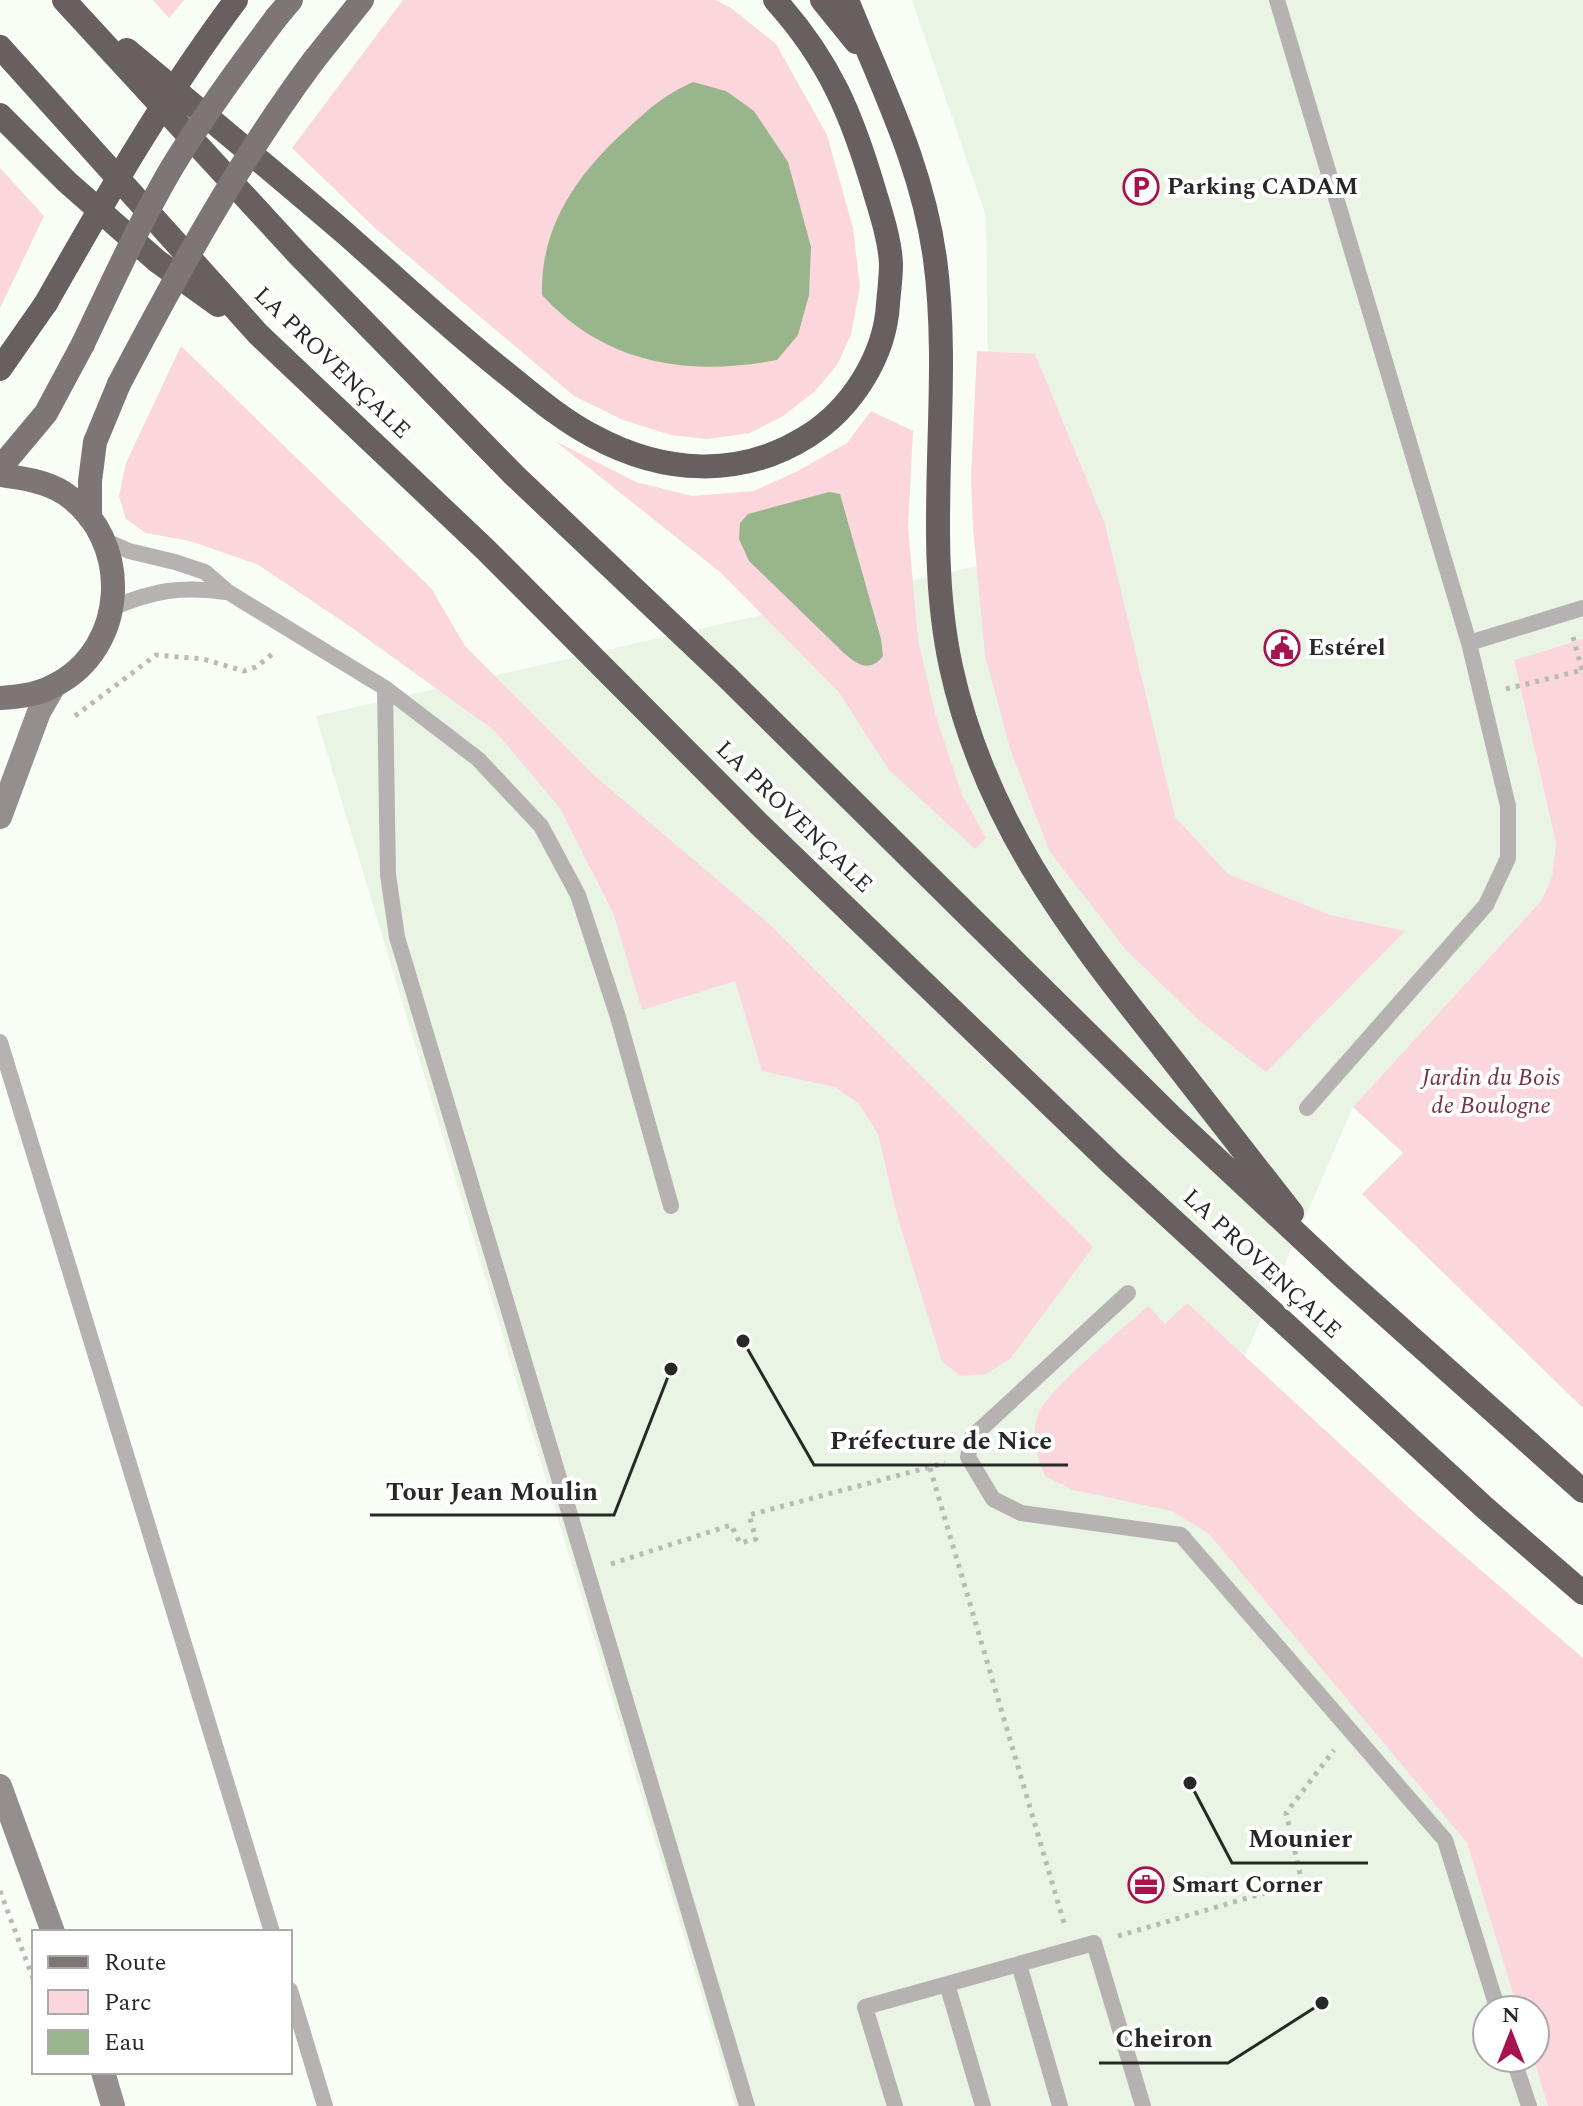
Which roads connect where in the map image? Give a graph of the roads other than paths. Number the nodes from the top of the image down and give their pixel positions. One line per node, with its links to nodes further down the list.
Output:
1 (66, 0): 4 (highway); 29 (highway, LA PROVENÇALE)
2 (236, 0): 13 (highway, bridge)
3 (362, 0): 16 (main road, bridge)
4 (775, 0)
5 (822, 0): 10 (highway)
6 (847, 0): 10 (highway)
7 (1277, 0): 21 (lane)
8 (283, 9): 14 (main road, bridge)
9 (0, 47): 12 (highway, LA PROVENÇALE)
10 (872, 63): 29 (highway)
11 (0, 115): 12 (highway)
12 (258, 334): 32 (highway, LA PROVENÇALE)
13 (0, 369)
14 (0, 468)
15 (0, 475): 16 (main road)
16 (90, 518): 17 (main road)
17 (104, 540): 18 (lane); 19 (main road)
18 (228, 592): 19 (lane); 23 (lane)
19 (112, 608): 22 (main road)
20 (1583, 608): 21 (lane)
21 (1469, 643): 27 (lane)
22 (54, 686): 24 (main road); 25 (main road)
23 (385, 688): 28 (lane); 44 (lane)
24 (0, 698)
25 (0, 817)
26 (0, 1042): 35 (lane)
27 (1307, 1108)
28 (671, 1206)
29 (1342, 1276): 31 (highway, LA PROVENÇALE)
30 (1128, 1293): 38 (lane)
31 (1583, 1491)
32 (1583, 1593)
33 (0, 1786): 34 (main road)
34 (52, 1930)
35 (271, 1930)
36 (1019, 1964): 37 (lane); 47 (lane); 48 (lane)
37 (947, 1984): 45 (lane); 46 (lane)
38 (1493, 1994)
39 (292, 1997): 43 (lane)
40 (104, 2074): 42 (main road)
41 (1518, 2074): 49 (lane)
42 (113, 2106)
43 (325, 2106)
44 (747, 2106)
45 (895, 2106)
46 (983, 2106)
47 (1060, 2106)
48 (1143, 2106)
49 (1529, 2106)

